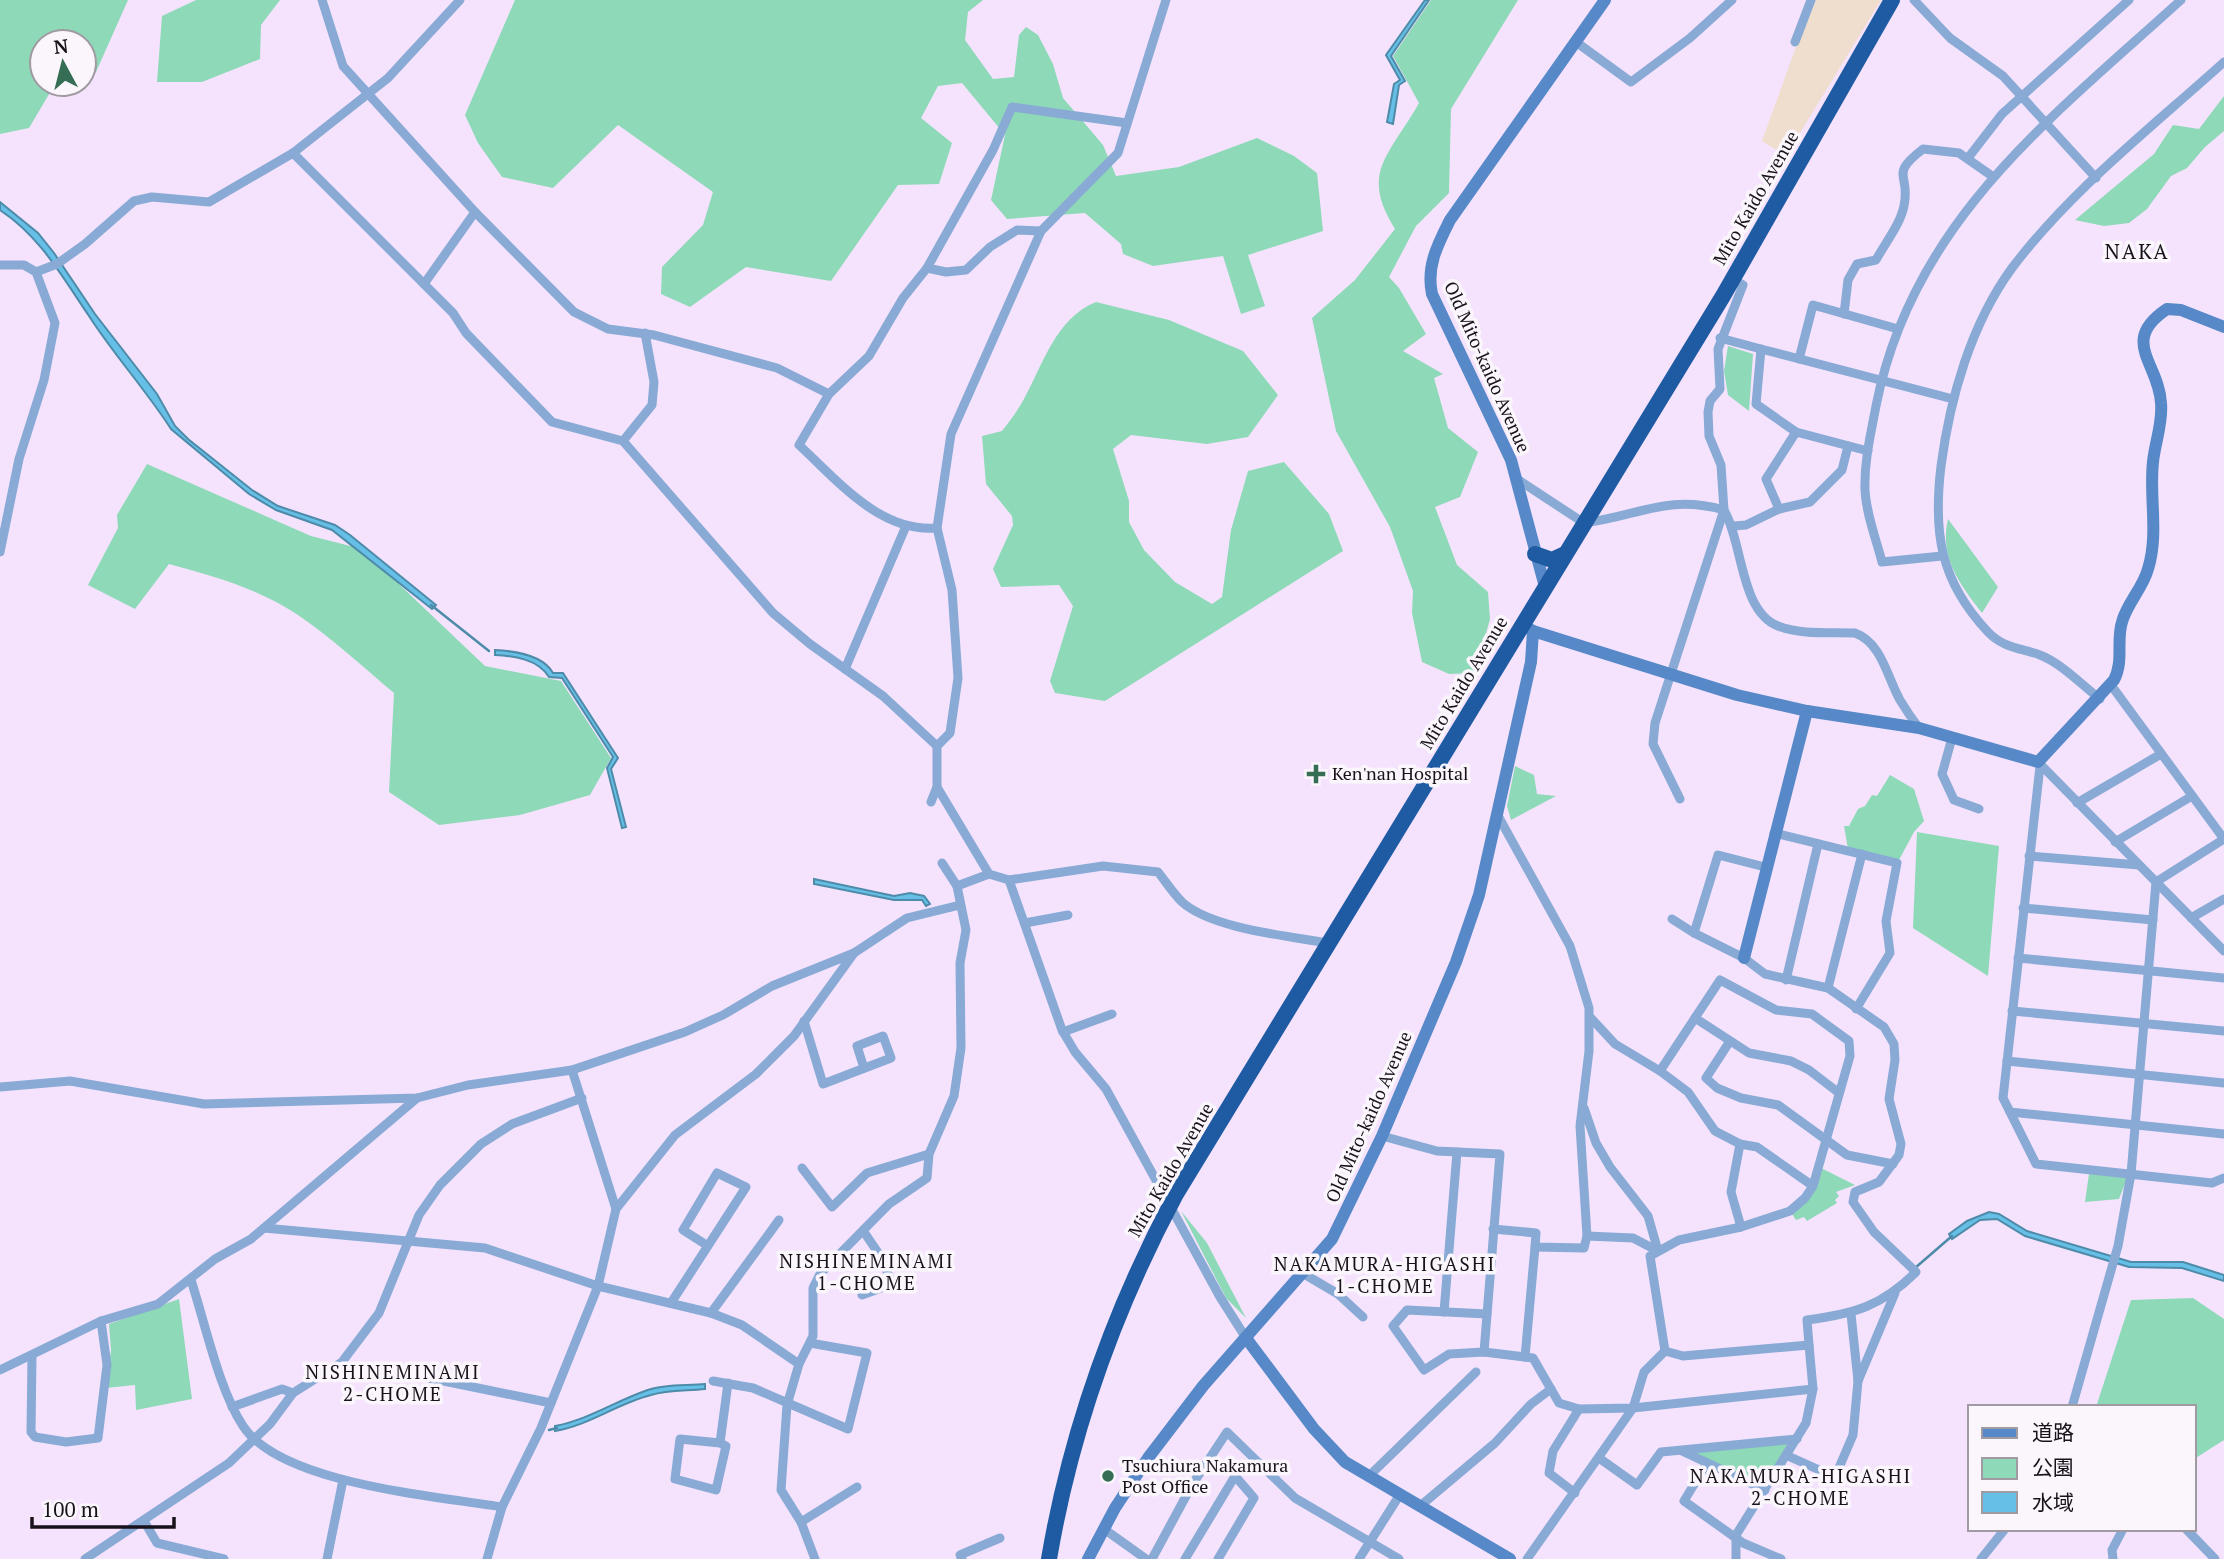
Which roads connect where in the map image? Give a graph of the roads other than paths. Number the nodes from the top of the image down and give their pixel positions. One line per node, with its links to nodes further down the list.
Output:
1 (322, 0): 14 (street)
2 (460, 0): 14 (street)
3 (1166, 0): 16 (street)
4 (1605, 0): 11 (street, Old Mito-kaido Avenue)
5 (1732, 0): 11 (street)
6 (1811, 0): 12 (street)
7 (1892, 0): 27 (highway, Mito Kaido Avenue)
8 (1914, 0): 15 (street)
9 (2129, 0): 15 (street)
10 (2181, 0): 17 (street)
11 (1576, 42): 43 (street, Old Mito-kaido Avenue)
12 (1795, 42)
13 (2224, 62): 21 (street)
14 (367, 94): 18 (street); 22 (street)
15 (2022, 96): 17 (street); 19 (street)
16 (1127, 123): 23 (street); 25 (street)
17 (2046, 123): 20 (street); 21 (street)
18 (293, 153): 26 (street); 28 (street)
19 (1968, 158): 20 (street); 29 (street)
20 (1992, 176): 31 (street)
21 (2096, 178): 38 (street)
22 (475, 212): 28 (street); 32 (street)
23 (1041, 231): 25 (street); 49 (street)
24 (0, 265): 26 (street)
25 (927, 268): 37 (street)
26 (36, 272): 50 (street)
27 (1732, 279): 33 (street); 46 (highway, Mito Kaido Avenue)
28 (424, 284): 40 (street)
29 (1844, 314): 31 (street); 35 (street)
30 (2224, 327): 58 (street)
31 (1898, 329): 36 (street)
32 (645, 333): 37 (street); 40 (street)
33 (1720, 338): 34 (street); 45 (street)
34 (1761, 349): 35 (street); 39 (street)
35 (1799, 359): 36 (street)
36 (1881, 379): 38 (street); 42 (street)
37 (829, 394): 47 (street)
38 (1953, 399): 53 (street)
39 (1796, 432): 41 (street); 44 (street)
40 (623, 441): 56 (street)
41 (1848, 446): 42 (street); 44 (street)
42 (1868, 451): 53 (street)
43 (1517, 479): 46 (street); 51 (street, Old Mito-kaido Avenue)
44 (1779, 509): 48 (street)
45 (1724, 510): 46 (street); 48 (street); 57 (street)
46 (1584, 523): 52 (highway, Mito Kaido Avenue)
47 (906, 526): 49 (street); 56 (street)
48 (1734, 526): 61 (street)
49 (937, 528): 63 (street)
50 (0, 552)
51 (1535, 554): 52 (highway); 54 (street, Old Mito-kaido Avenue)
52 (1565, 554): 54 (highway, Mito Kaido Avenue)
53 (1942, 556): 59 (street)
54 (1545, 587): 55 (highway, Mito Kaido Avenue)
55 (1527, 627): 57 (street); 72 (street, Old Mito-kaido Avenue); 95 (highway, Mito Kaido Avenue)
56 (845, 669): 63 (street)
57 (1672, 677): 60 (street); 68 (street)
58 (2111, 685): 59 (street); 64 (street)
59 (2100, 699): 65 (street)
60 (1807, 711): 61 (street); 73 (street)
61 (1919, 728): 62 (street)
62 (1952, 738): 65 (street); 71 (street)
63 (937, 746): 66 (street)
64 (2161, 754): 67 (street); 70 (street)
65 (2039, 764): 70 (street); 78 (street)
66 (937, 787): 69 (street); 82 (street)
67 (2192, 796): 74 (street); 75 (street)
68 (1680, 799)
69 (931, 802)
70 (2077, 803): 75 (street)
71 (1979, 809)
72 (1497, 814): 107 (street); 128 (street, Old Mito-kaido Avenue)
73 (1774, 833): 76 (street); 81 (street)
74 (2224, 839): 84 (street)
75 (2115, 842): 80 (street)
76 (1818, 844): 77 (street); 102 (street)
77 (1862, 855): 103 (street); 104 (street)
78 (2029, 856): 80 (street); 88 (street)
79 (942, 863): 85 (street)
80 (2139, 866): 84 (street)
81 (1765, 867): 94 (street); 98 (street)
82 (989, 874): 83 (street); 85 (street)
83 (1009, 880): 93 (street); 95 (street)
84 (2156, 882): 90 (street); 92 (street)
85 (957, 886): 87 (street)
86 (2224, 899): 90 (street)
87 (960, 905): 97 (street); 132 (street)
88 (2024, 908): 92 (street); 99 (street)
89 (1068, 915): 93 (street)
90 (2191, 918): 96 (street)
91 (1672, 919): 94 (street)
92 (2153, 920): 100 (street)
93 (1025, 923): 112 (street)
94 (1694, 933): 98 (street)
95 (1328, 943): 138 (highway, Mito Kaido Avenue)
96 (2224, 951)
97 (854, 953): 109 (street); 116 (street)
98 (1744, 958): 102 (street)
99 (2018, 958): 100 (street); 105 (street)
100 (2148, 969): 101 (street); 110 (street)
101 (2224, 978)
102 (1786, 980): 103 (street)
103 (1828, 988): 104 (street)
104 (1856, 1009): 133 (street)
105 (2012, 1012): 110 (street); 114 (street)
106 (1112, 1014): 112 (street)
107 (1590, 1017): 117 (street); 124 (street)
108 (1695, 1018): 113 (street); 117 (street); 121 (street)
109 (804, 1021): 115 (street); 139 (street)
110 (2144, 1023): 111 (street); 118 (street)
111 (2224, 1031)
112 (1063, 1032): 138 (street)
113 (1730, 1041): 121 (street); 129 (street)
114 (2007, 1061): 118 (street); 125 (street)
115 (863, 1069)
116 (572, 1070): 122 (street); 123 (street)
117 (1660, 1071): 130 (street)
118 (2140, 1074): 119 (street); 126 (street)
119 (2224, 1083)
120 (0, 1087): 122 (street)
121 (1839, 1093): 129 (street)
122 (417, 1098): 142 (street)
123 (582, 1098): 139 (street); 146 (street)
124 (1582, 1103): 145 (street); 149 (street)
125 (2010, 1112): 126 (street); 135 (street)
126 (2135, 1123): 127 (street); 135 (street)
127 (2224, 1134)
128 (1382, 1136): 131 (street); 150 (street, Old Mito-kaido Avenue)
129 (1826, 1141): 133 (street); 137 (street)
130 (1740, 1144): 137 (street); 141 (street)
131 (1457, 1152): 143 (street); 156 (street)
132 (929, 1154): 134 (street); 144 (street)
133 (1893, 1164): 153 (street)
134 (802, 1168)
135 (2131, 1174): 136 (street); 181 (street)
136 (2224, 1178)
137 (1813, 1186): 141 (street)
138 (1171, 1204): 162 (street); 216 (highway, Mito Kaido Avenue)
139 (616, 1209): 152 (street)
140 (779, 1220): 157 (street)
141 (1741, 1227): 149 (street)
142 (264, 1228): 146 (street); 151 (street)
143 (1493, 1229): 148 (street); 158 (street)
144 (864, 1232): 154 (street); 163 (street)
145 (1587, 1236): 148 (street); 149 (street)
146 (407, 1241): 152 (street); 178 (street)
147 (708, 1246): 147 (street); 155 (street)
148 (1535, 1247): 168 (street)
149 (1658, 1251): 165 (street)
150 (1304, 1274): 160 (street); 162 (street, Old Mito-kaido Avenue)
151 (191, 1280): 161 (street); 182 (street)
152 (598, 1286): 155 (street); 179 (street)
153 (1895, 1293): 159 (street); 174 (street)
154 (862, 1295)
155 (671, 1303): 157 (street)
156 (1444, 1312): 158 (street); 166 (street)
157 (711, 1313): 169 (street)
158 (1487, 1314): 166 (street)
159 (1851, 1314): 164 (street); 174 (street)
160 (1363, 1317)
161 (101, 1321): 167 (street); 167 (street)
162 (1246, 1338): 192 (street); 202 (street, Old Mito-kaido Avenue)
163 (810, 1343): 169 (street); 180 (street)
164 (1810, 1345): 165 (street); 177 (street)
165 (1665, 1351): 183 (street)
166 (1484, 1352): 168 (street)
167 (32, 1356): 170 (street)
168 (1525, 1357): 176 (street)
169 (799, 1364): 180 (street)
170 (0, 1370)
171 (1476, 1372): 192 (street)
172 (429, 1378): 179 (street)
173 (713, 1381): 175 (street)
174 (1858, 1381): 189 (street)
175 (728, 1383): 180 (street); 187 (street)
176 (1551, 1388): 184 (street); 199 (street)
177 (1813, 1389): 183 (street); 186 (street)
178 (293, 1393): 182 (street); 185 (street)
179 (551, 1403): 198 (street)
180 (787, 1405): 201 (street)
181 (2073, 1405)
182 (232, 1407): 185 (street)
183 (1633, 1408): 184 (street); 190 (street)
184 (1579, 1409): 196 (street)
185 (253, 1439): 193 (street); 200 (street)
186 (1797, 1439): 188 (street); 189 (street)
187 (720, 1443): 187 (street)
188 (1681, 1450): 190 (street); 191 (street)
189 (1788, 1456): 195 (street)
190 (1599, 1458): 196 (street)
191 (1707, 1463): 195 (street); 206 (street)
192 (1368, 1477): 197 (street)
193 (343, 1480): 198 (street); 212 (street)
194 (856, 1487): 201 (street)
195 (1765, 1490): 206 (street)
196 (1575, 1493): 224 (street)
197 (1399, 1496): 199 (street); 208 (street)
198 (502, 1507): 213 (street)
199 (1419, 1507): 223 (street)
200 (144, 1521): 209 (street); 210 (street)
201 (801, 1521): 214 (street)
202 (1104, 1528): 217 (street, Old Mito-kaido Avenue); 218 (street)
203 (2003, 1531): 227 (street)
204 (2122, 1531): 228 (street)
205 (2188, 1531): 229 (street)
206 (1736, 1535): 225 (street); 226 (street)
207 (1000, 1538): 215 (street)
208 (1369, 1542): 218 (street); 221 (street); 222 (street)
209 (203, 1557): 211 (street)
210 (85, 1559)
211 (224, 1559)
212 (327, 1559)
213 (486, 1559)
214 (815, 1559)
215 (961, 1559)
216 (1049, 1559)
217 (1088, 1559)
218 (1149, 1559)
219 (1185, 1559): 220 (street)
220 (1218, 1559)
221 (1359, 1559)
222 (1399, 1559)
223 (1510, 1559)
224 (1527, 1559)
225 (1737, 1559)
226 (1781, 1559)
227 (1981, 1559)
228 (2113, 1559)
229 (2215, 1559)

